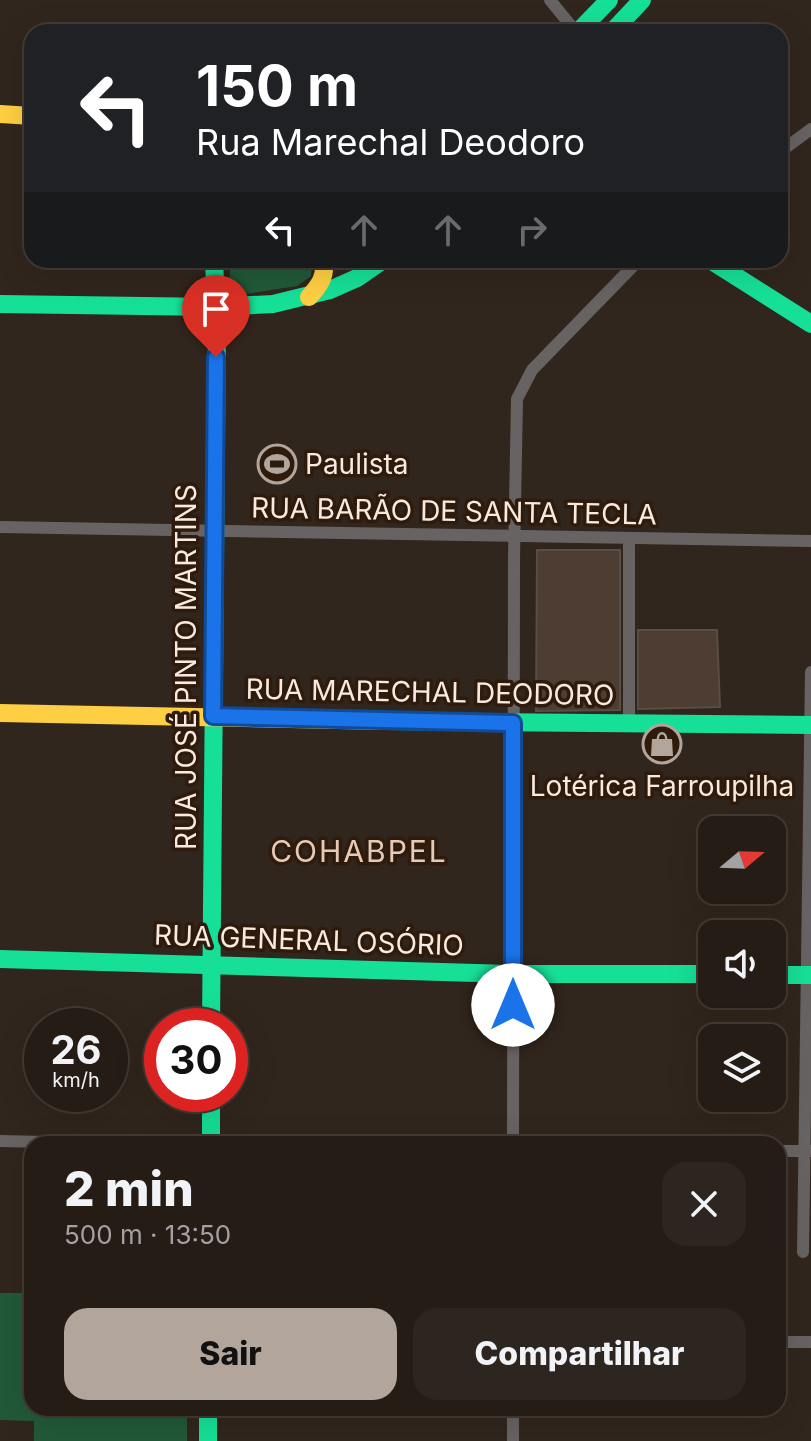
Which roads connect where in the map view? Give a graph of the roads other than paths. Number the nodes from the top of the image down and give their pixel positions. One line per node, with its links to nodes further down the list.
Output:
1 (550, 0): 4 (street)
2 (609, 0): 5 (street)
3 (642, 0): 6 (street)
4 (570, 24)
5 (585, 24)
6 (624, 24)
7 (0, 114): 8 (street)
8 (24, 116)
9 (811, 129): 10 (street)
10 (788, 146)
11 (214, 268): 19 (street, RUA JOSÉ PINTO MARTINS)
12 (222, 268): 20 (street)
13 (325, 268): 17 (street)
14 (373, 268): 17 (street)
15 (631, 268): 25 (street)
16 (723, 268): 21 (street)
17 (307, 299): 20 (street)
18 (0, 304): 19 (street)
19 (216, 307): 20 (street); 22 (street, RUA JOSÉ PINTO MARTINS)
20 (239, 308): 22 (street)
21 (811, 324)
22 (217, 328): 24 (street, RUA JOSÉ PINTO MARTINS)
23 (0, 527): 24 (street, RUA BARÃO DE SANTA TECLA)
24 (215, 529): 25 (street, RUA BARÃO DE SANTA TECLA); 30 (street, RUA JOSÉ PINTO MARTINS)
25 (514, 537): 26 (street, RUA BARÃO DE SANTA TECLA); 31 (street)
26 (629, 539): 27 (street, RUA BARÃO DE SANTA TECLA); 32 (street)
27 (811, 541)
28 (811, 672): 33 (street)
29 (0, 713): 30 (street, RUA MARECHAL DEODORO)
30 (213, 716): 31 (street, RUA MARECHAL DEODORO); 35 (street, RUA JOSÉ PINTO MARTINS)
31 (513, 723): 32 (street, RUA MARECHAL DEODORO); 36 (street)
32 (629, 724): 33 (street, RUA MARECHAL DEODORO)
33 (811, 725): 39 (street)
34 (0, 959): 35 (street, RUA GENERAL OSÓRIO)
35 (212, 966): 36 (street, RUA GENERAL OSÓRIO); 40 (street, RUA JOSÉ PINTO MARTINS)
36 (513, 974): 37 (street, RUA GENERAL OSÓRIO); 43 (street)
37 (698, 974)
38 (786, 975): 39 (street)
39 (809, 975): 47 (street)
40 (211, 1008)
41 (211, 1112): 42 (street)
42 (211, 1136)
43 (513, 1136)
44 (0, 1141): 45 (street)
45 (24, 1142)
46 (786, 1151): 47 (street)
47 (808, 1151): 48 (street)
48 (803, 1252)
49 (786, 1342): 50 (street)
50 (811, 1342)
51 (208, 1416): 53 (street)
52 (513, 1416): 54 (street)
53 (208, 1441)
54 (513, 1441)

